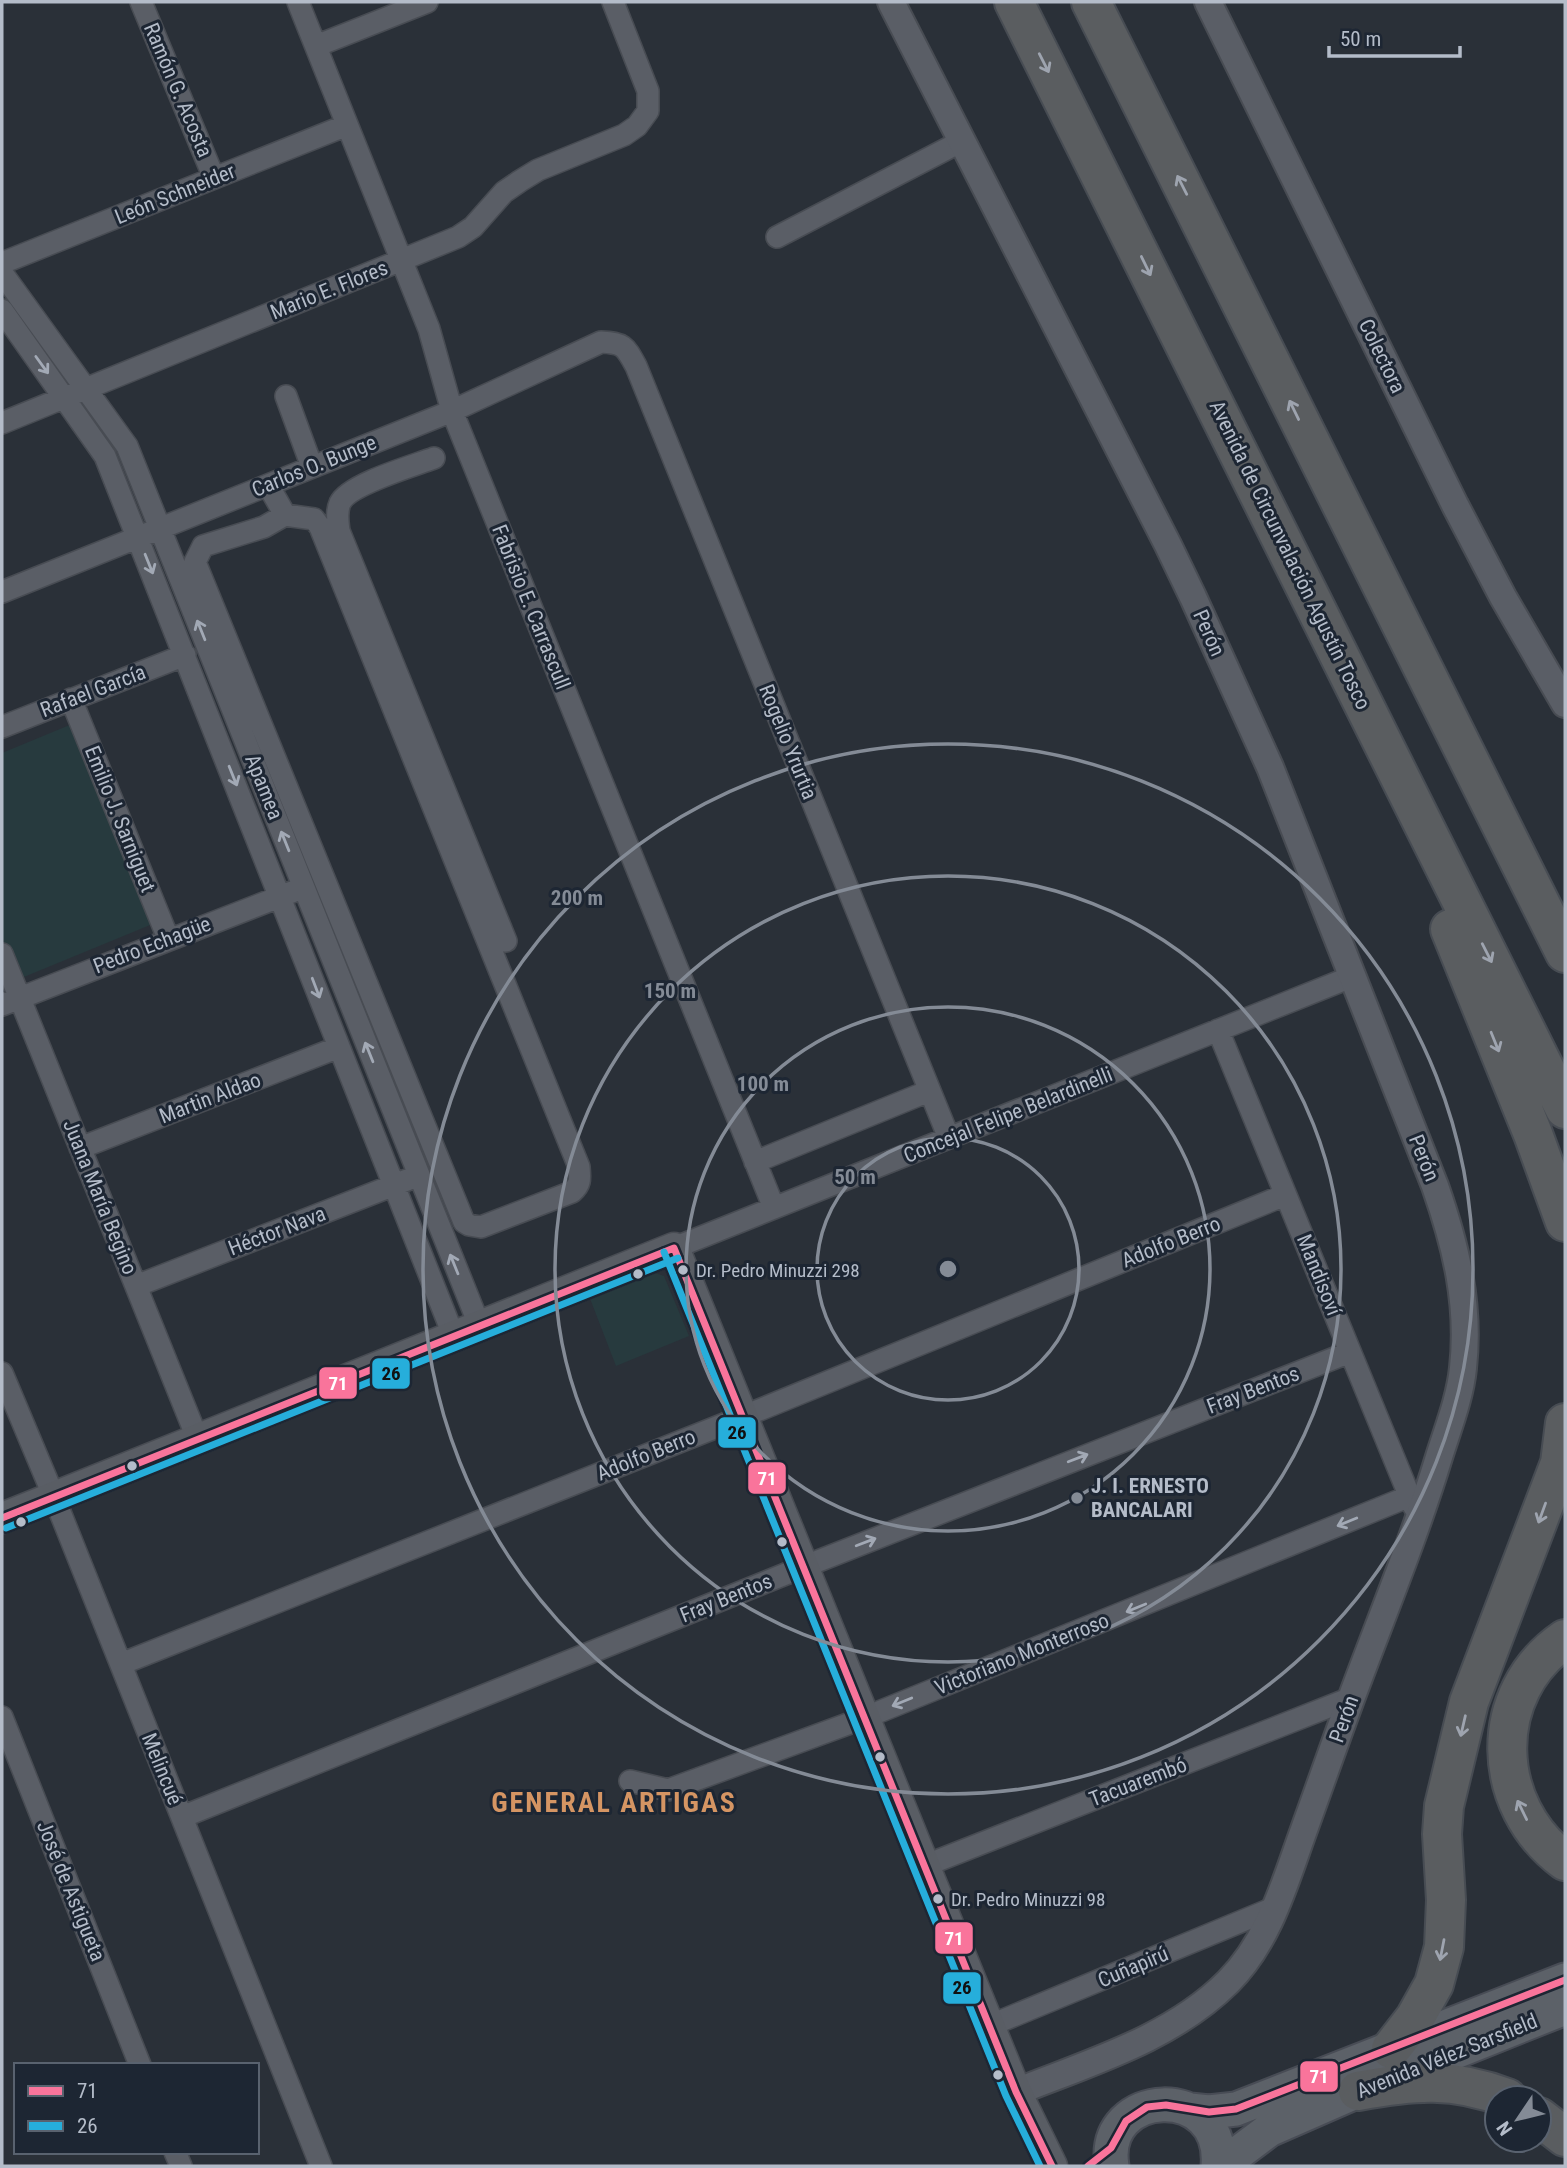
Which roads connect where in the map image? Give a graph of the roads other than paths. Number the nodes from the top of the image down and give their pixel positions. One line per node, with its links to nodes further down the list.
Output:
1 (141, 2): 12 (street, Ramón G. Acosta)
2 (298, 2): 9 (street, Fabrisio E. Carrascull)
3 (427, 2): 9 (street)
4 (613, 2): 14 (street, Mario E. Flores)
5 (891, 2): 11 (street, Perón)
6 (1013, 2): 37 (highway, Avenida de Circunvalación Agustín Tosco, one-way to 37)
7 (1091, 2): 24 (highway, one-way to 7)
8 (1208, 2): 36 (street, Colectora)
9 (316, 46): 10 (street, Fabrisio E. Carrascull)
10 (347, 125): 12 (street, León Schneider); 14 (street, Fabrisio E. Carrascull)
11 (962, 141): 13 (street); 46 (street, Perón)
12 (215, 178): 15 (street, León Schneider)
13 (777, 237)
14 (402, 260): 19 (street, Mario E. Flores); 22 (street, Fabrisio E. Carrascull)
15 (2, 263)
16 (2, 273): 19 (street, Apamea)
17 (2, 310): 21 (street, Apamea, one-way to 21)
18 (625, 346): 22 (street, Carlos O. Bunge); 50 (street, Rogelio Yrurtia)
19 (86, 388): 21 (street, Mario E. Flores); 31 (street, Apamea)
20 (286, 396): 27 (street)
21 (65, 397): 23 (street, Mario E. Flores); 32 (street, Apamea)
22 (453, 411): 25 (street, Carlos O. Bunge); 54 (street, Fabrisio E. Carrascull)
23 (2, 423)
24 (1312, 447): 41 (highway); 44 (highway)
25 (340, 456): 27 (street, Carlos O. Bunge); 29 (street)
26 (434, 458): 29 (street)
27 (312, 467): 28 (street, Carlos O. Bunge)
28 (268, 485): 30 (street); 31 (street, Carlos O. Bunge)
29 (352, 490): 43 (street)
30 (285, 515): 30 (street)
31 (160, 527): 32 (street, Carlos O. Bunge); 39 (street, Apamea, one-way to 31)
32 (138, 536): 33 (street, Carlos O. Bunge); 34 (street, Apamea, one-way to 34)
33 (2, 592)
34 (185, 655): 35 (street, Rafael García); 40 (street, Apamea, one-way to 40)
35 (71, 699): 38 (street, Rafael García); 42 (street, Emilio J. Sarniguet)
36 (1565, 704)
37 (1375, 726): 51 (highway, Avenida de Circunvalación Agustín Tosco, one-way to 51); 59 (highway, one-way to 59)
38 (2, 727)
39 (303, 887): 40 (street, Pedro Echagüe); 55 (street, Apamea, one-way to 39)
40 (280, 896): 42 (street, Pedro Echagüe); 49 (street, Apamea, one-way to 49)
41 (1565, 900)
42 (168, 938): 47 (street, Pedro Echagüe)
43 (506, 941)
44 (1565, 953)
45 (2, 954): 47 (street, Juana María Begino)
46 (1351, 977): 48 (street, Concejal Felipe Belardinelli); 69 (street, Perón)
47 (10, 1001): 53 (street, Juana María Begino)
48 (1218, 1030): 52 (street, Concejal Felipe Belardinelli); 57 (street, Mandisoví)
49 (339, 1047): 53 (street, Martin Aldao); 56 (street, Apamea)
50 (929, 1091): 52 (street, Rogelio Yrurtia); 54 (street)
51 (1565, 1109)
52 (948, 1138): 58 (street, Concejal Felipe Belardinelli)
53 (80, 1149): 61 (street, Juana María Begino)
54 (755, 1162): 58 (street, Fabrisio E. Carrascull)
55 (419, 1176): 56 (street, Héctor Nava); 62 (street, Apamea, one-way to 55)
56 (394, 1185): 61 (street, Héctor Nava); 62 (street, Apamea)
57 (1285, 1195): 63 (street, Mandisoví); 65 (street, Adolfo Berro)
58 (774, 1208): 60 (street, Concejal Felipe Belardinelli)
59 (1563, 1224)
60 (674, 1248): 62 (main road, Concejal Felipe Belardinelli); 65 (main road)
61 (136, 1286): 67 (street, Juana María Begino)
62 (467, 1332): 67 (main road, Concejal Felipe Belardinelli)
63 (1350, 1352): 69 (street, Mandisoví); 71 (street, Fray Bentos, one-way to 63)
64 (2, 1373): 68 (street, Melincué)
65 (742, 1417): 71 (main road); 73 (street, Adolfo Berro)
66 (1565, 1423): 85 (highway, one-way to 85)
67 (198, 1440): 68 (main road, Concejal Felipe Belardinelli)
68 (54, 1497): 70 (main road, Concejal Felipe Belardinelli); 73 (street, Melincué)
69 (1415, 1508): 74 (street, Perón); 76 (street, Victoriano Monterroso, one-way to 76)
70 (2, 1518)
71 (803, 1567): 76 (main road); 78 (street, Fray Bentos)
72 (1565, 1639): 79 (highway, one-way to 72)
73 (121, 1664): 78 (street, Melincué)
74 (1351, 1698): 80 (street, Tacuarembó); 81 (street, Perón)
75 (2, 1717): 86 (street, José de Astigueta)
76 (864, 1718): 77 (street, Victoriano Monterroso); 80 (main road)
77 (631, 1781)
78 (182, 1817): 92 (street, Melincué)
79 (1565, 1861)
80 (924, 1866): 84 (main road)
81 (1276, 1907): 84 (street, Cuñapirú); 89 (street, Perón)
82 (1565, 1980): 85 (main road, Avenida Vélez Sarsfield)
83 (1565, 2008): 88 (main road, Avenida Vélez Sarsfield)
84 (989, 2026): 89 (main road)
85 (1391, 2049): 90 (main road, Avenida Vélez Sarsfield)
86 (139, 2063)
87 (1483, 2089): 88 (highway)
88 (1358, 2091): 94 (main road, Avenida Vélez Sarsfield)
89 (1016, 2092): 93 (main road)
90 (1190, 2110): 91 (main road, Avenida Vélez Sarsfield); 94 (main road)
91 (1104, 2159)
92 (321, 2166)
93 (1052, 2166)
94 (1219, 2166)

